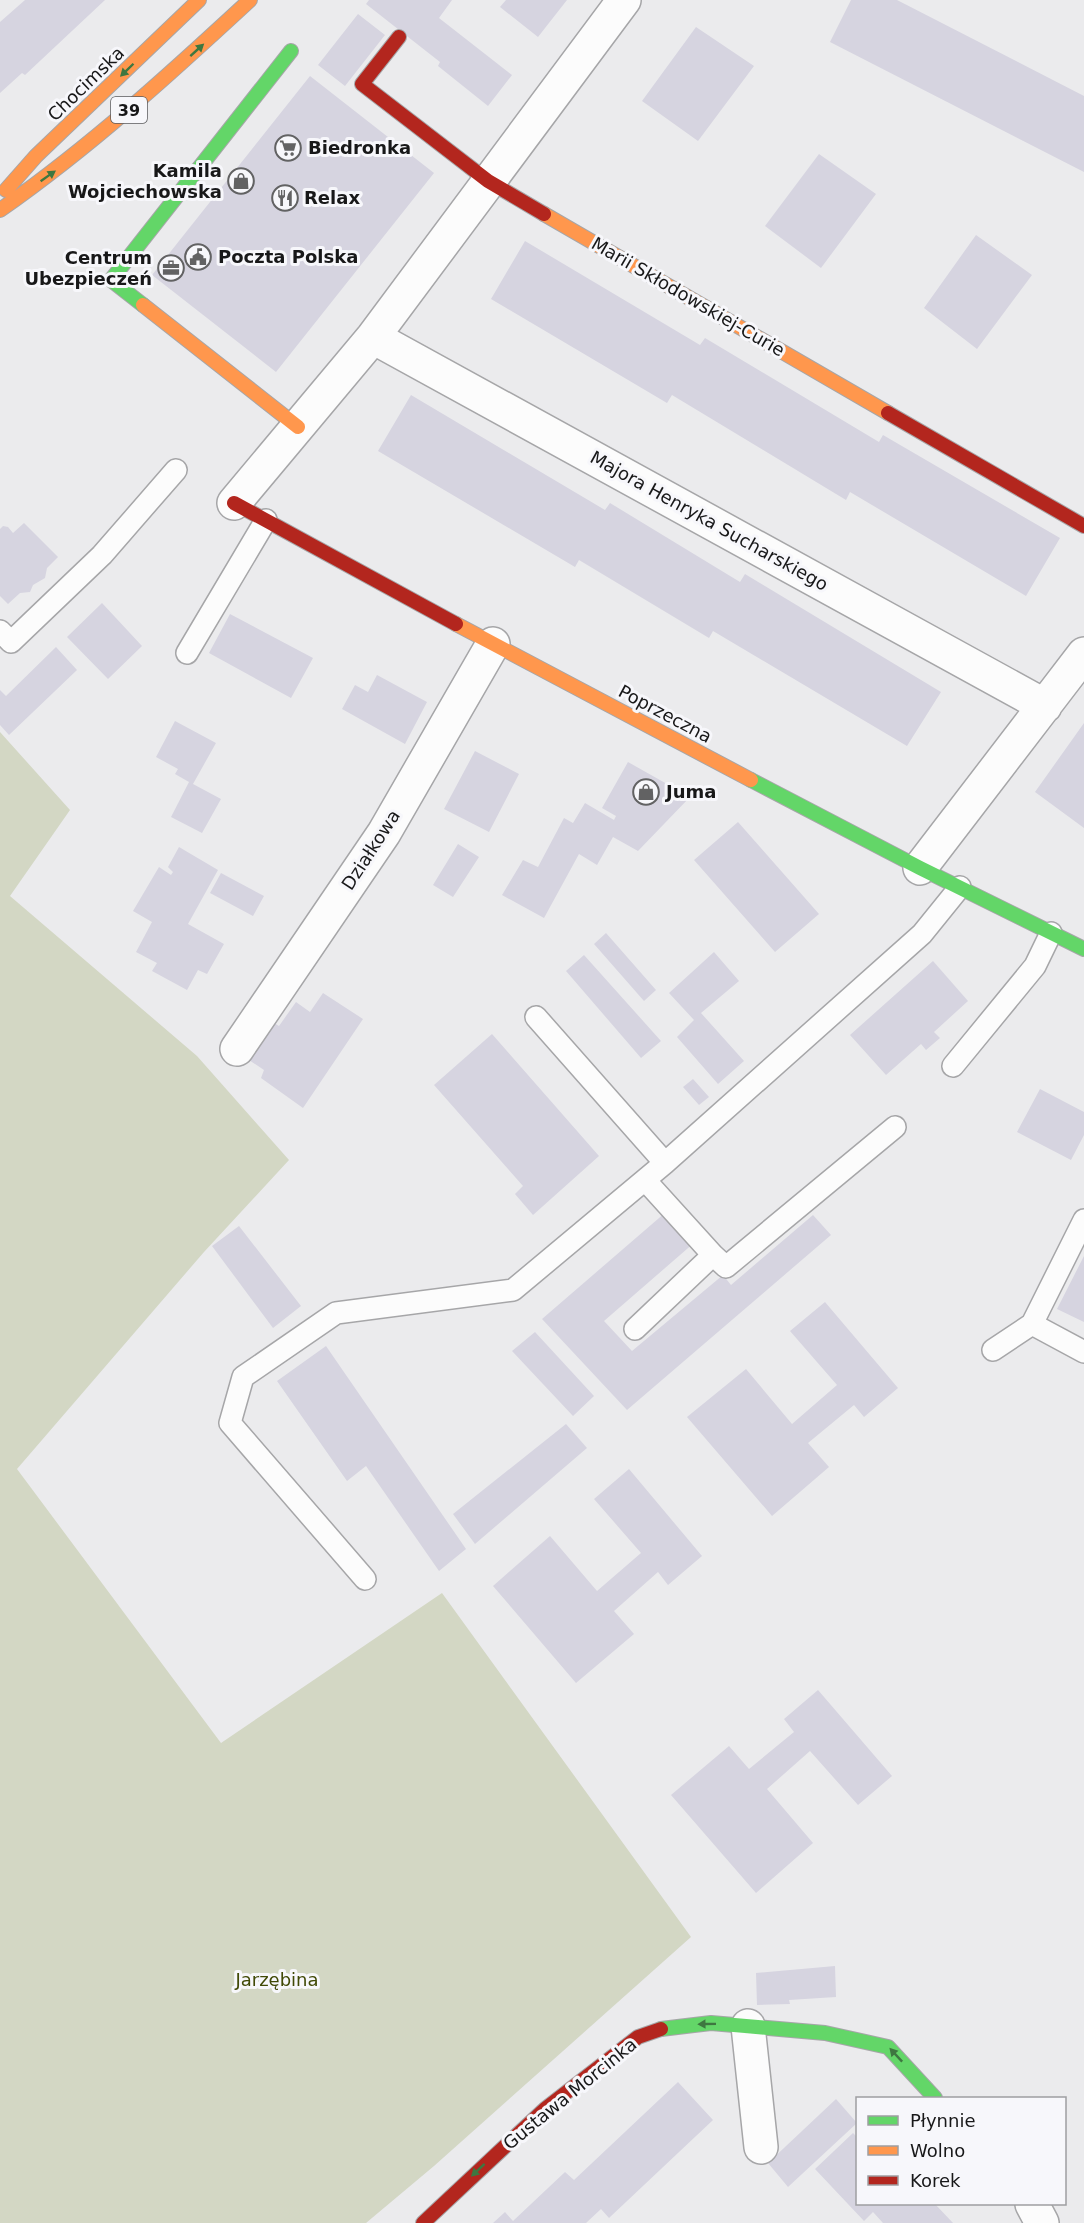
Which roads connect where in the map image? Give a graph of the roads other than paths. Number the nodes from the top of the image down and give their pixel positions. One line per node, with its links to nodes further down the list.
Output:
1 (199, 0): 7 (street, Chocimska / 39, one-way to 7)
2 (250, 0): 8 (street, 39, one-way to 2)
3 (624, 0): 6 (street)
4 (399, 37): 6 (street, Marii Skłodowskiej-Curie)
5 (291, 51): 10 (street)
6 (488, 182): 9 (street); 14 (street, Marii Skłodowskiej-Curie)
7 (0, 196)
8 (0, 210)
9 (373, 337): 10 (street); 19 (street, Majora Henryka Sucharskiego)
10 (298, 427): 12 (street)
11 (176, 470): 15 (lane)
12 (234, 503): 13 (street, Poprzeczna)
13 (266, 520): 16 (street, Poprzeczna); 17 (lane)
14 (1084, 526)
15 (0, 631)
16 (493, 644): 20 (street, Poprzeczna); 25 (street, Działkowa)
17 (187, 653)
18 (1084, 654): 19 (street)
19 (1045, 706): 20 (street)
20 (920, 868): 21 (street, Poprzeczna)
21 (960, 887): 22 (street, Poprzeczna); 28 (lane)
22 (1050, 933): 23 (street, Poprzeczna); 26 (lane)
23 (1084, 949)
24 (536, 1017): 28 (lane)
25 (237, 1049)
26 (953, 1066)
27 (895, 1127): 31 (lane)
28 (665, 1163): 29 (lane)
29 (645, 1180): 31 (lane); 36 (lane)
30 (1084, 1220): 32 (lane)
31 (713, 1255): 33 (lane)
32 (1032, 1324): 34 (lane); 35 (lane)
33 (635, 1329)
34 (993, 1350)
35 (1084, 1352)
36 (365, 1580)
37 (748, 2026): 38 (street, Gustawa Morcinka, one-way to 37); 39 (street); 41 (street, Gustawa Morcinka, one-way to 41)
38 (934, 2097)
39 (761, 2147)
40 (1033, 2205): 42 (street)
41 (423, 2223)
42 (1042, 2223)

